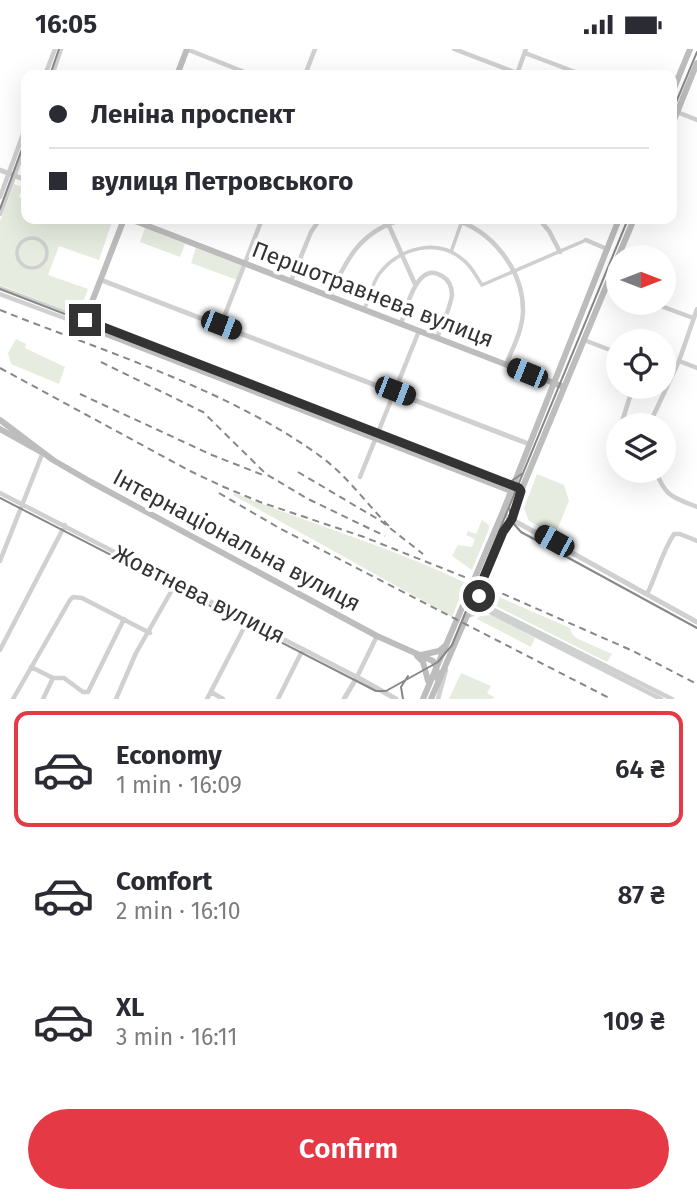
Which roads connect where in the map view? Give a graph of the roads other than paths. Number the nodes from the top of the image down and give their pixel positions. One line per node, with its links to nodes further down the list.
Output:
1 (55, 49): 9 (street)
2 (61, 49): 10 (street)
3 (186, 49): 11 (main road); 12 (street)
4 (315, 49): 13 (street)
5 (454, 49): 14 (street)
6 (690, 49): 17 (main road)
7 (525, 51): 15 (street); 16 (street)
8 (697, 63): 18 (main road)
9 (47, 70)
10 (54, 70)
11 (179, 70)
12 (239, 70)
13 (307, 70)
14 (507, 70)
15 (518, 70)
16 (571, 70)
17 (677, 81)
18 (677, 112): 19 (street)
19 (697, 120)
20 (21, 142): 23 (street)
21 (21, 154): 23 (street)
22 (0, 170): 23 (street)
23 (11, 175): 24 (street); 25 (street); 26 (street)
24 (21, 178)
25 (0, 197)
26 (0, 214)
27 (122, 224): 49 (main road)
28 (143, 224): 47 (main road, Першотравнева вулиця)
29 (260, 224): 47 (street)
30 (317, 224): 50 (street)
31 (384, 224): 55 (street)
32 (389, 224): 46 (street)
33 (461, 224): 43 (street)
34 (468, 224): 48 (street)
35 (544, 224): 44 (street)
36 (617, 224): 39 (main road)
37 (632, 224): 40 (main road)
38 (586, 240): 42 (street); 44 (street)
39 (609, 245)
40 (623, 245)
41 (46, 247): 41 (street)
42 (606, 249)
43 (451, 252): 46 (street); 48 (street)
44 (561, 252): 48 (street)
45 (606, 252): 71 (main road)
46 (402, 254): 51 (street); 57 (street)
47 (245, 264): 50 (main road, Першотравнева вулиця); 62 (street)
48 (513, 272): 68 (street)
49 (101, 280): 60 (main road); 62 (street)
50 (291, 281): 55 (main road, Першотравнева вулиця)
51 (415, 284): 61 (street); 64 (street)
52 (606, 287): 65 (main road)
53 (0, 288): 60 (street)
54 (0, 293): 60 (street)
55 (330, 296): 57 (main road, Першотравнева вулиця)
56 (697, 309): 59 (street)
57 (364, 310): 61 (main road, Першотравнева вулиця)
58 (676, 312): 59 (street)
59 (693, 319): 67 (street)
60 (84, 323): 76 (main road)
61 (401, 324): 63 (main road, Першотравнева вулиця)
62 (221, 325): 73 (street)
63 (419, 331): 64 (main road, Першотравнева вулиця); 73 (street)
64 (438, 338): 68 (main road, Першотравнева вулиця)
65 (584, 340): 66 (street); 72 (main road)
66 (606, 348)
67 (678, 361): 69 (street); 70 (street)
68 (506, 365): 71 (main road, Першотравнева вулиця)
69 (676, 366)
70 (697, 368)
71 (553, 384): 72 (main road, Першотравнева вулиця); 77 (main road)
72 (564, 387): 82 (main road)
73 (395, 391): 76 (street); 77 (street)
74 (0, 420): 78 (main road, Інтернаціональна вулиця)
75 (0, 429): 78 (main road, Інтернаціональна вулиця)
76 (377, 436): 79 (street); 81 (main road)
77 (529, 444): 81 (main road)
78 (43, 453): 85 (street); 101 (main road, Інтернаціональна вулиця)
79 (360, 477)
80 (660, 483): 86 (street)
81 (512, 488): 82 (main road); 87 (main road)
82 (521, 491): 84 (main road)
83 (0, 493): 85 (street, Жовтнева вулиця)
84 (516, 505): 88 (main road); 89 (street)
85 (23, 506): 90 (street, Жовтнева вулиця); 92 (street)
86 (697, 507)
87 (502, 514): 88 (street); 102 (main road)
88 (511, 521): 89 (street); 94 (main road)
89 (520, 522): 95 (street)
90 (65, 525): 93 (street, Жовтнева вулиця); 104 (street)
91 (697, 541): 95 (street)
92 (0, 561)
93 (176, 583): 98 (street, Жовтнева вулиця); 100 (street)
94 (479, 589): 96 (main road); 127 (street)
95 (647, 594): 99 (street)
96 (468, 616): 106 (main road); 126 (street)
97 (124, 619): 100 (street); 109 (street); 111 (street)
98 (248, 620): 103 (street, Жовтнева вулиця); 114 (street)
99 (697, 622)
100 (150, 633): 118 (street)
101 (377, 636): 105 (main road, Інтернаціональна вулиця); 110 (street)
102 (449, 642): 105 (main road); 108 (main road)
103 (303, 649): 110 (street, Жовтнева вулиця); 121 (street)
104 (0, 650)
105 (416, 655): 107 (main road, Інтернаціональна вулиця); 108 (main road, Інтернаціональна вулиця)
106 (447, 661): 108 (main road); 112 (main road); 125 (street)
107 (423, 662): 108 (main road); 113 (main road)
108 (436, 666): 112 (main road); 113 (main road)
109 (31, 667): 111 (street); 116 (street)
110 (357, 677): 115 (street, Жовтнева вулиця); 122 (street)
111 (53, 678): 117 (street)
112 (438, 680): 124 (main road)
113 (428, 685): 123 (main road)
114 (211, 692): 119 (street); 120 (street)
115 (393, 698)
116 (13, 699)
117 (43, 699)
118 (116, 699)
119 (207, 699)
120 (223, 699)
121 (278, 699)
122 (344, 699)
123 (423, 699)
124 (430, 699)
125 (438, 699)
126 (661, 699)
127 (672, 699)

